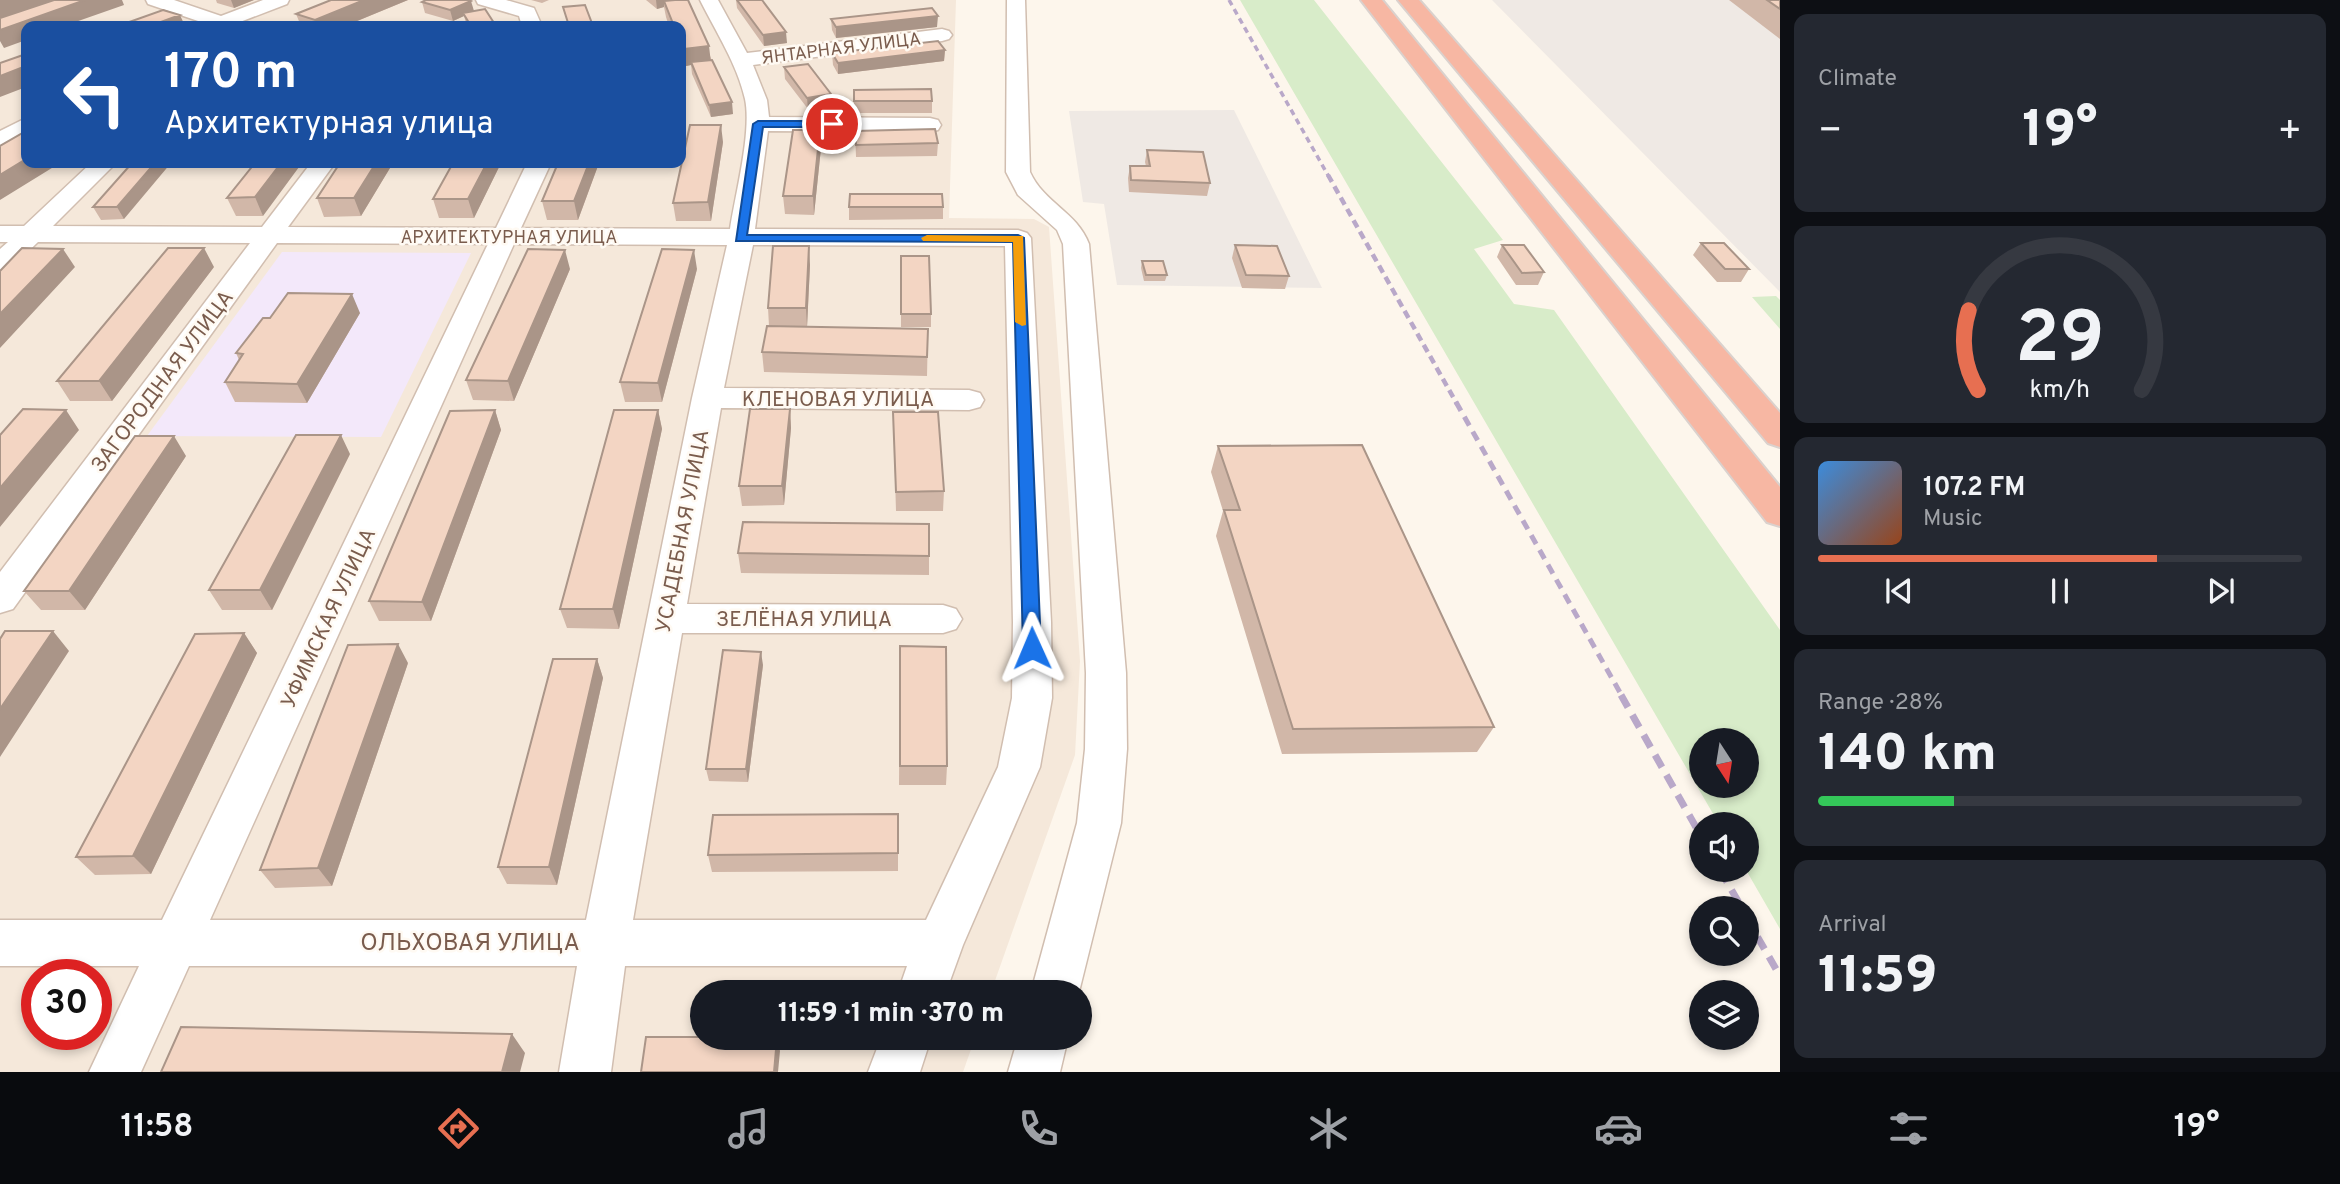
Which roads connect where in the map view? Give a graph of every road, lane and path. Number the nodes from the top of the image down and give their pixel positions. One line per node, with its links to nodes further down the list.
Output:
1 (155, 0): 8 (street)
2 (280, 0): 9 (street)
3 (485, 0): 10 (street)
4 (709, 0): 12 (street, УСАДЕБНАЯ УЛИЦА)
5 (1016, 0): 40 (street)
6 (1371, 0): 31 (highway)
7 (1409, 0): 30 (highway)
8 (211, 21)
9 (231, 21)
10 (530, 21)
11 (942, 35): 12 (street, ЯНТАРНАЯ УЛИЦА)
12 (741, 60): 15 (street, УСАДЕБНАЯ УЛИЦА)
13 (0, 118): 14 (street)
14 (21, 123)
15 (758, 124): 16 (street); 26 (street, УСАДЕБНАЯ УЛИЦА)
16 (930, 125)
17 (21, 127): 18 (street)
18 (0, 140)
19 (99, 168): 23 (street)
20 (319, 168): 24 (street, ЗАГОРОДНАЯ УЛИЦА)
21 (537, 168): 25 (street, УФИМСКАЯ УЛИЦА)
22 (0, 234): 23 (street, АРХИТЕКТУРНАЯ УЛИЦА)
23 (29, 234): 24 (street, АРХИТЕКТУРНАЯ УЛИЦА); 27 (street)
24 (271, 236): 25 (street, АРХИТЕКТУРНАЯ УЛИЦА); 32 (street, ЗАГОРОДНАЯ УЛИЦА)
25 (506, 236): 26 (street, АРХИТЕКТУРНАЯ УЛИЦА); 38 (street, УФИМСКАЯ УЛИЦА)
26 (740, 238): 28 (street, УСАДЕБНАЯ УЛИЦА); 37 (street, АРХИТЕКТУРНАЯ УЛИЦА)
27 (0, 264)
28 (707, 398): 29 (street, КЛЕНОВАЯ УЛИЦА); 33 (street, УСАДЕБНАЯ УЛИЦА)
29 (969, 400)
30 (1780, 435)
31 (1780, 513)
32 (0, 599)
33 (665, 618): 34 (street, ЗЕЛЁНАЯ УЛИЦА); 36 (street, УСАДЕБНАЯ УЛИЦА)
34 (943, 620)
35 (0, 943): 38 (street, ОЛЬХОВАЯ УЛИЦА)
36 (605, 943): 37 (street, ОЛЬХОВАЯ УЛИЦА); 38 (street, ОЛЬХОВАЯ УЛИЦА); 44 (street, УСАДЕБНАЯ УЛИЦА)
37 (940, 943): 39 (street)
38 (176, 944): 43 (street, УФИМСКАЯ УЛИЦА)
39 (926, 980)
40 (1058, 980)
41 (902, 1050): 45 (street)
42 (1040, 1050): 46 (street)
43 (115, 1072)
44 (585, 1072)
45 (894, 1072)
46 (1034, 1072)

